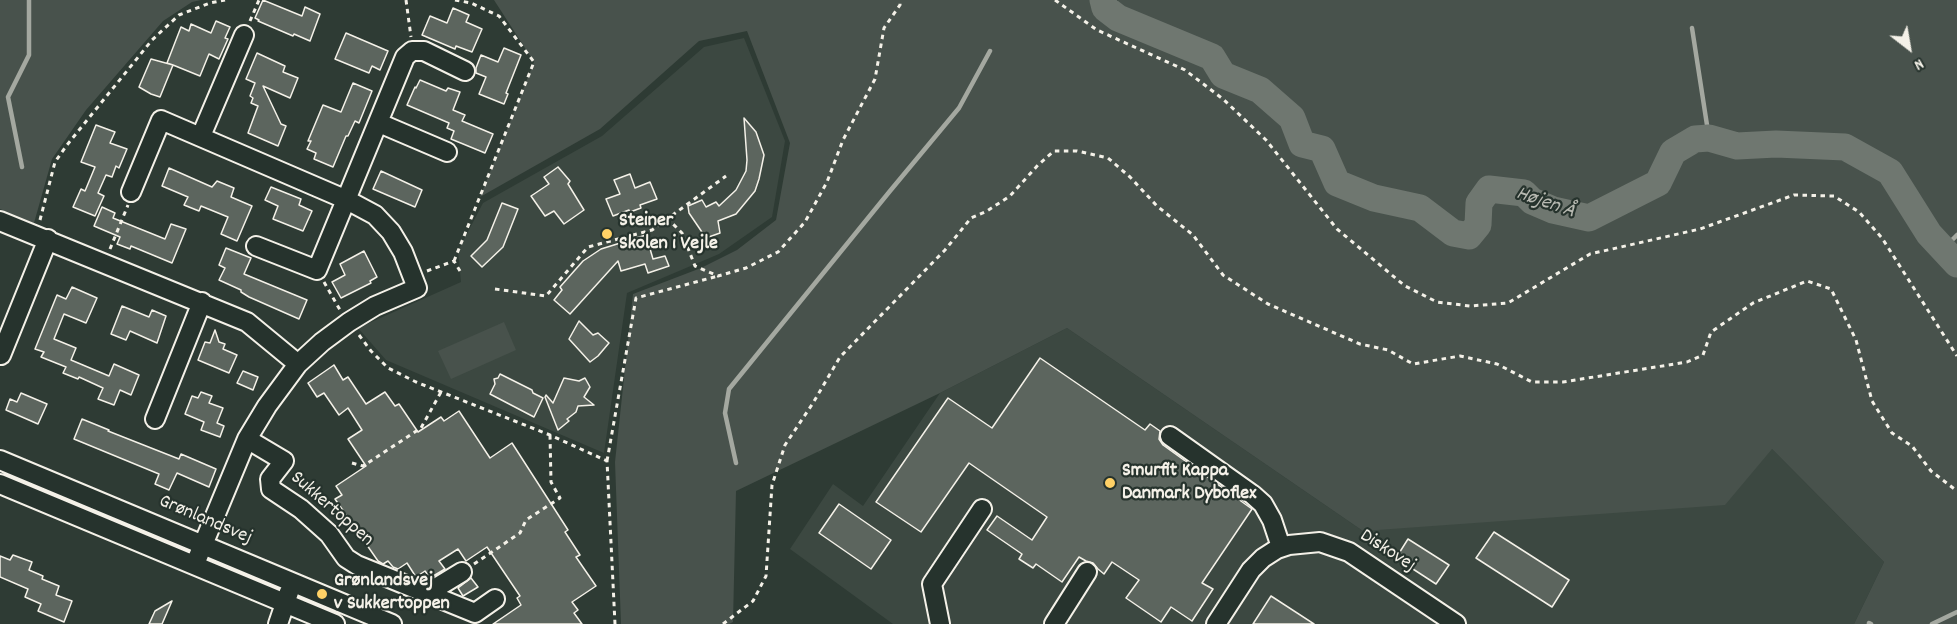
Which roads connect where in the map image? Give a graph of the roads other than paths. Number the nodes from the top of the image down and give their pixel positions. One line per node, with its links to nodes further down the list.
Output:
1 (244, 35): 4 (street)
2 (465, 71): 3 (street)
3 (379, 123): 5 (street); 7 (street)
4 (201, 136): 6 (street); 7 (street)
5 (447, 152)
6 (131, 192)
7 (347, 200): 10 (street); 13 (street)
8 (0, 221): 9 (street)
9 (41, 232): 11 (street); 12 (street)
10 (256, 246)
11 (202, 302): 13 (street); 14 (street)
12 (1, 355)
13 (298, 364): 16 (street)
14 (155, 419)
15 (1170, 436): 21 (street)
16 (247, 439): 20 (street); 26 (street, Sukkertoppen)
17 (0, 460): 20 (street, Grønlandsvej)
18 (0, 484): 22 (street)
19 (982, 509): 32 (street)
20 (203, 546): 22 (street); 25 (street, Grønlandsvej)
21 (1281, 548): 34 (street, Diskovej); 35 (street, Diskovej)
22 (195, 564): 28 (street)
23 (462, 572): 26 (street)
24 (1087, 572): 33 (street)
25 (293, 582): 28 (street); 31 (street, Grønlandsvej)
26 (426, 594): 27 (street, Sukkertoppen)
27 (495, 599)
28 (285, 603): 29 (street); 30 (street)
29 (278, 624)
30 (335, 624)
31 (392, 624)
32 (940, 624)
33 (1054, 624)
34 (1216, 624)
35 (1456, 624)

